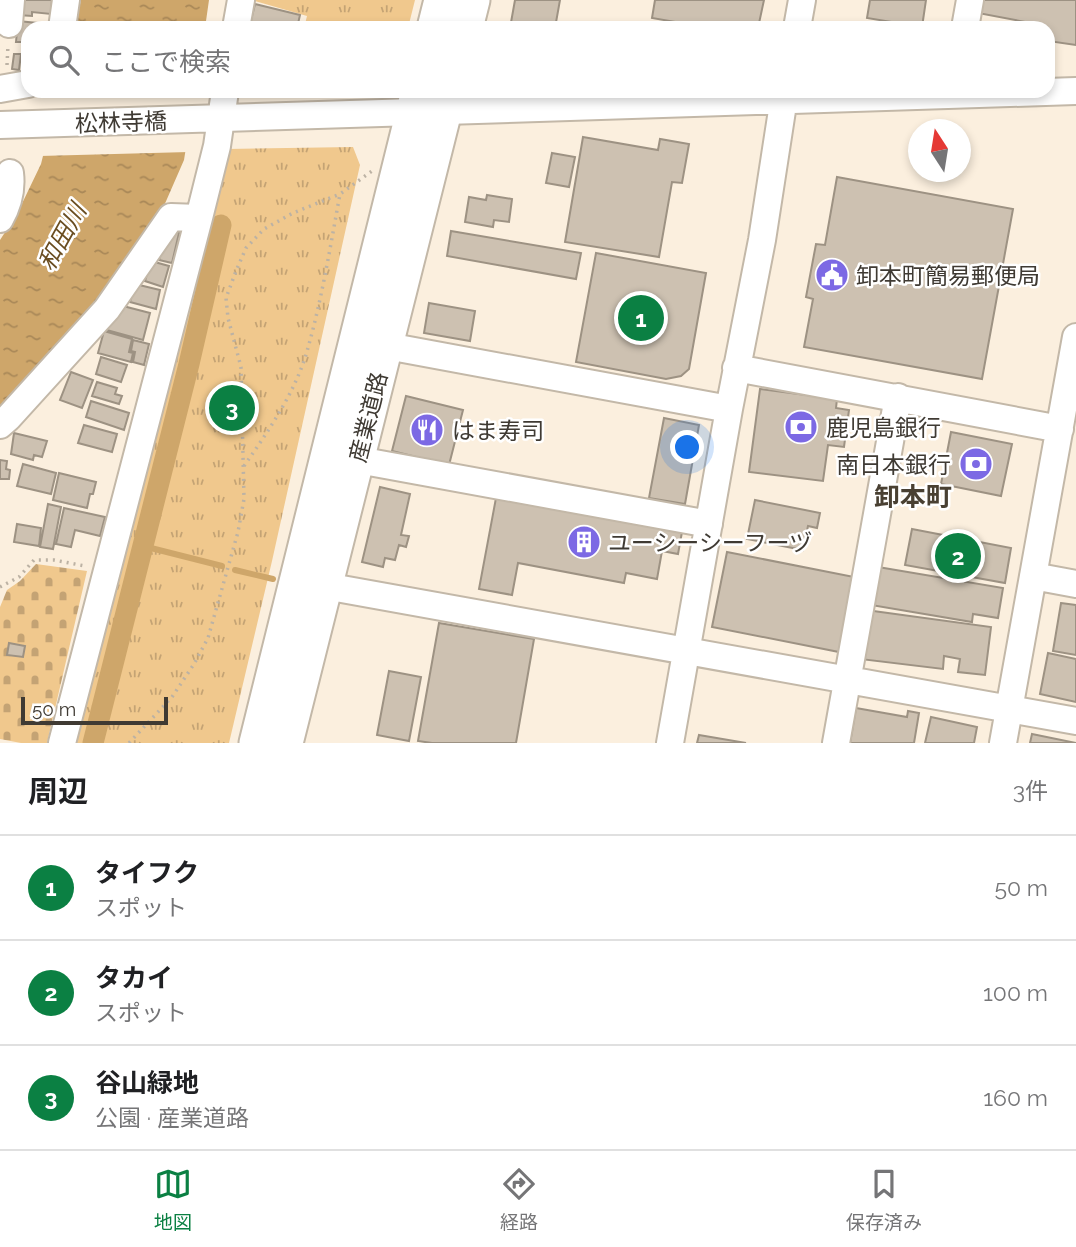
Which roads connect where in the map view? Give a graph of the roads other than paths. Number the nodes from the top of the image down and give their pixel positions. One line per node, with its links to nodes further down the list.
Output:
1 (66, 0): 7 (street)
2 (241, 0): 8 (street)
3 (441, 0): 9 (main road)
4 (473, 0): 10 (main road)
5 (802, 0): 11 (street)
6 (970, 0): 12 (street)
7 (63, 21)
8 (237, 21)
9 (436, 21)
10 (468, 21)
11 (798, 21)
12 (966, 21)
13 (1055, 92): 14 (street, 松林寺橋)
14 (1076, 92)
15 (222, 98): 19 (street)
16 (696, 98): 18 (street, 松林寺橋)
17 (784, 98): 26 (street)
18 (431, 101): 19 (street, 松林寺橋); 25 (main road, 産業道路); 42 (main road, 産業道路)
19 (211, 119): 20 (street, 松林寺橋); 22 (street)
20 (0, 125)
21 (10, 173): 23 (street)
22 (199, 218): 30 (street); 41 (street)
23 (0, 219)
24 (1076, 337): 27 (street)
25 (387, 346): 29 (street); 32 (main road, 産業道路)
26 (736, 368): 28 (street); 29 (street)
27 (1071, 389): 31 (street)
28 (898, 397): 31 (street); 38 (street)
29 (729, 409): 33 (street)
30 (0, 425)
31 (1060, 429): 34 (street)
32 (358, 460): 33 (street); 36 (main road, 産業道路)
33 (709, 524): 37 (street)
34 (1033, 576): 35 (street); 39 (street)
35 (1076, 584)
36 (325, 586): 37 (street); 43 (main road, 産業道路)
37 (687, 650): 38 (street); 44 (street)
38 (848, 681): 39 (street); 45 (street)
39 (1009, 709): 40 (street); 46 (street)
40 (1076, 720)
41 (62, 743)
42 (256, 743)
43 (285, 743)
44 (670, 743)
45 (836, 743)
46 (1003, 743)

